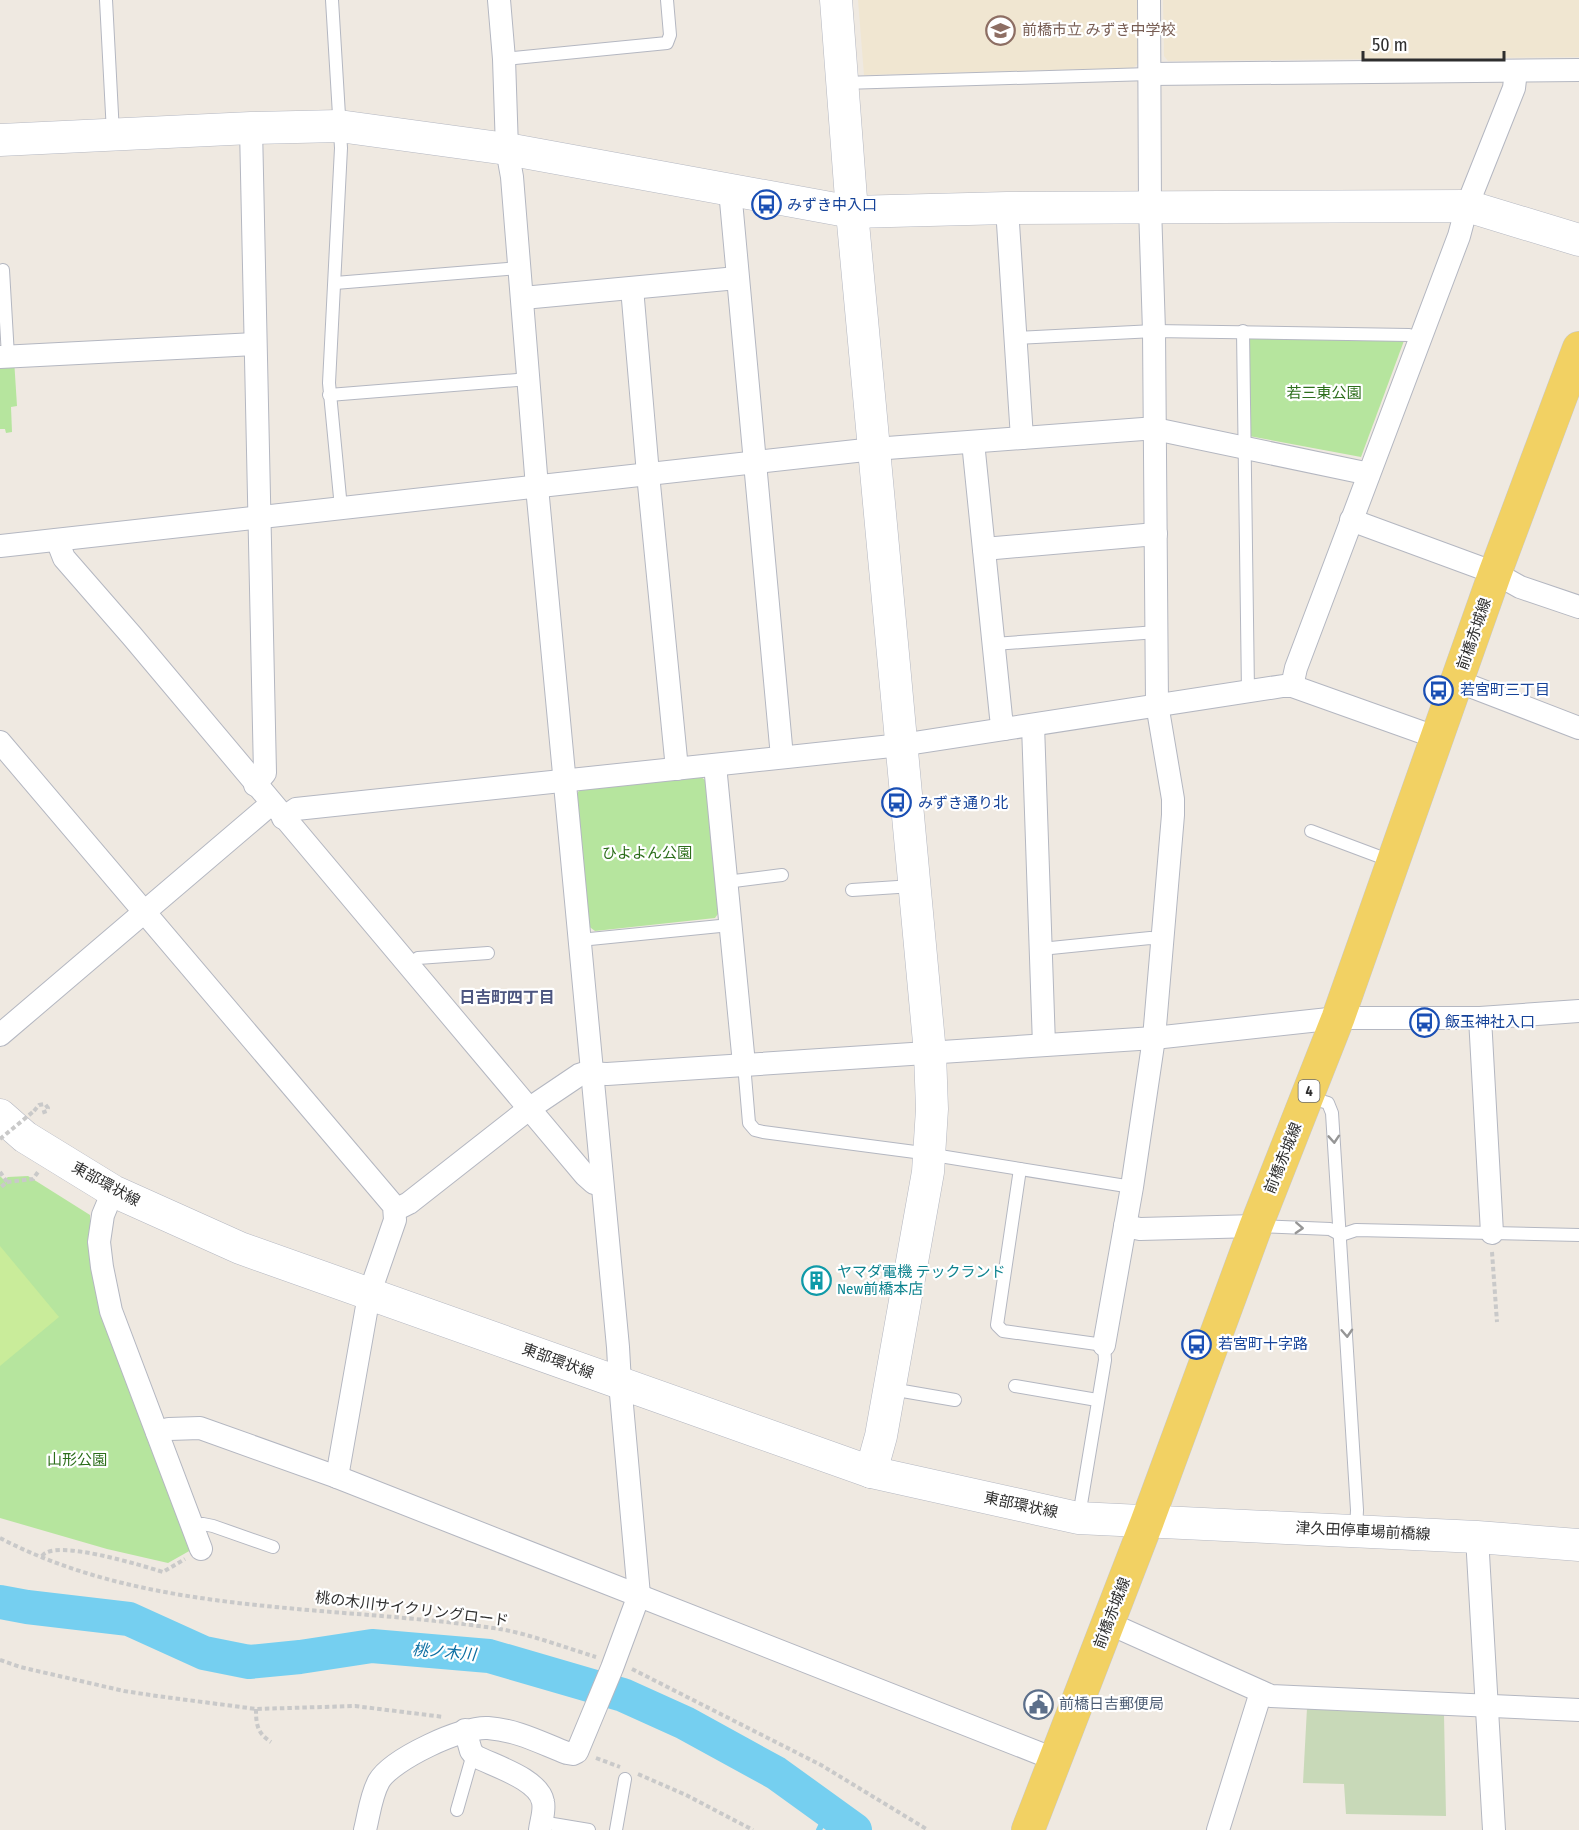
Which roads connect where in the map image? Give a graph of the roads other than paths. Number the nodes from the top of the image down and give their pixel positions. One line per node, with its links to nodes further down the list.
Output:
1 (106, 0): 14 (lane)
2 (332, 0): 12 (lane)
3 (499, 0): 7 (street)
4 (667, 0): 7 (lane)
5 (836, 0): 11 (street)
6 (1149, 0): 10 (street)
7 (504, 59): 16 (street)
8 (1579, 70): 9 (street)
9 (1516, 71): 10 (street); 18 (street)
10 (1150, 74): 11 (lane); 19 (street)
11 (842, 83): 21 (street)
12 (339, 126): 13 (street); 16 (street); 26 (lane)
13 (251, 128): 14 (street); 33 (street)
14 (113, 134): 15 (street)
15 (0, 140)
16 (507, 149): 17 (street); 23 (street)
17 (730, 190): 21 (street); 25 (street)
18 (1467, 206): 19 (street); 22 (street); 32 (street)
19 (1150, 207): 20 (street); 29 (street)
20 (1007, 208): 21 (street); 31 (street)
21 (852, 212): 42 (street)
22 (1579, 240)
23 (520, 268): 26 (lane); 28 (street)
24 (3, 270): 35 (lane)
25 (737, 278): 27 (street); 43 (street)
26 (335, 283): 37 (lane)
27 (632, 288): 28 (street); 44 (street)
28 (523, 298): 36 (street)
29 (1154, 331): 30 (lane); 31 (lane); 38 (street)
30 (1243, 331): 32 (lane); 41 (lane)
31 (1016, 338): 39 (street)
32 (1420, 338): 45 (street)
33 (255, 344): 35 (street); 48 (street)
34 (1579, 348): 54 (main road, 前橋赤城線 / 4)
35 (4, 356)
36 (529, 379): 37 (lane); 46 (street)
37 (329, 395): 47 (lane)
38 (1155, 429): 39 (street); 41 (street); 50 (street)
39 (1022, 438): 40 (street)
40 (973, 442): 42 (street); 53 (street)
41 (1245, 448): 45 (street); 60 (lane)
42 (874, 449): 43 (street); 67 (street)
43 (754, 462): 44 (street); 68 (street)
44 (648, 474): 46 (street); 70 (street)
45 (1368, 476): 49 (street)
46 (537, 487): 47 (street); 71 (street)
47 (341, 508): 48 (street)
48 (260, 517): 51 (street); 72 (street)
49 (1351, 520): 54 (street); 59 (street)
50 (1156, 534): 53 (street); 56 (street)
51 (57, 540): 52 (street); 72 (street)
52 (0, 546)
53 (984, 549): 57 (street)
54 (1495, 573): 55 (street); 58 (main road, 前橋赤城線 / 4)
55 (1579, 607)
56 (1157, 632): 57 (lane); 61 (street)
57 (994, 644): 64 (street)
58 (1457, 681): 63 (street); 65 (main road, 前橋赤城線 / 4)
59 (1292, 686): 60 (street); 65 (street)
60 (1248, 691): 61 (street)
61 (1157, 704): 62 (street); 83 (street)
62 (1033, 725): 64 (street); 84 (street)
63 (1579, 728)
64 (1004, 729): 67 (street)
65 (1438, 738): 75 (main road, 前橋赤城線 / 4)
66 (0, 742): 80 (street)
67 (901, 745): 68 (street); 78 (street)
68 (782, 758): 69 (street)
69 (715, 765): 70 (street); 77 (street)
70 (677, 768): 71 (street)
71 (566, 780): 73 (street); 82 (street)
72 (255, 785): 73 (street)
73 (277, 811): 80 (street); 86 (street)
74 (1311, 831): 75 (lane)
75 (1394, 862): 88 (main road, 前橋赤城線 / 4)
76 (782, 875): 77 (lane)
77 (726, 882): 81 (street)
78 (914, 886): 79 (lane); 93 (street)
79 (852, 890)
80 (145, 911): 90 (street); 104 (street)
81 (730, 925): 82 (lane); 94 (street)
82 (580, 940): 95 (street)
83 (1163, 940): 84 (lane); 91 (street)
84 (1041, 949): 92 (street)
85 (488, 953): 86 (lane)
86 (407, 965): 97 (street)
87 (1579, 1011): 89 (street)
88 (1338, 1018): 89 (street); 91 (street); 96 (main road, 前橋赤城線 / 4)
89 (1480, 1018): 107 (street)
90 (0, 1035)
91 (1154, 1038): 92 (street); 102 (street)
92 (1044, 1045): 93 (street)
93 (930, 1053): 94 (street); 99 (street)
94 (744, 1064): 95 (street); 99 (lane)
95 (592, 1073): 97 (street); 101 (street)
96 (1307, 1097): 106 (main road, 前橋赤城線 / 4); 108 (lane, one-way to 108)
97 (530, 1108): 101 (street); 104 (street)
98 (0, 1115): 103 (street, 東部環状線)
99 (930, 1154): 100 (lane); 114 (street)
100 (1020, 1169): 102 (lane); 111 (lane)
101 (602, 1184): 112 (street)
102 (1132, 1187): 105 (street)
103 (113, 1191): 110 (street, 東部環状線); 117 (street)
104 (395, 1210): 110 (street)
105 (1125, 1226): 106 (street); 111 (street)
106 (1256, 1226): 108 (lane, one-way to 108); 121 (main road, 前橋赤城線 / 4)
107 (1492, 1233): 108 (lane); 109 (lane)
108 (1341, 1235): 123 (lane, one-way to 123)
109 (1579, 1235)
110 (369, 1295): 112 (street, 東部環状線); 119 (street)
111 (1104, 1345): 116 (lane)
112 (620, 1383): 118 (street, 東部環状線); 128 (street)
113 (1015, 1386): 116 (lane)
114 (890, 1389): 115 (lane); 118 (street)
115 (955, 1400)
116 (1097, 1400): 120 (lane)
117 (157, 1432): 119 (street); 122 (street)
118 (871, 1472): 120 (street, 東部環状線)
119 (337, 1476): 128 (street)
120 (1078, 1518): 121 (street, 東部環状線)
121 (1147, 1522): 123 (street, 津久田停車場前橋線); 129 (main road, 前橋赤城線 / 4)
122 (192, 1526): 126 (lane); 127 (street)
123 (1356, 1531): 124 (street, 津久田停車場前橋線)
124 (1478, 1537): 125 (street, 津久田停車場前橋線); 131 (street)
125 (1579, 1545)
126 (273, 1547)
127 (201, 1549)
128 (639, 1596): 133 (street); 135 (street)
129 (1108, 1623): 130 (street); 135 (main road, 前橋赤城線 / 4)
130 (1261, 1692): 131 (street); 143 (street)
131 (1486, 1705): 132 (street); 144 (street)
132 (1579, 1710)
133 (465, 1730): 134 (street); 139 (street)
134 (476, 1756): 137 (lane); 138 (street)
135 (1054, 1759): 142 (main road, 前橋赤城線 / 4)
136 (628, 1773): 141 (lane)
137 (457, 1810)
138 (541, 1826): 140 (lane)
139 (365, 1830)
140 (589, 1830)
141 (616, 1830)
142 (1028, 1830)
143 (1218, 1830)
144 (1494, 1830)

